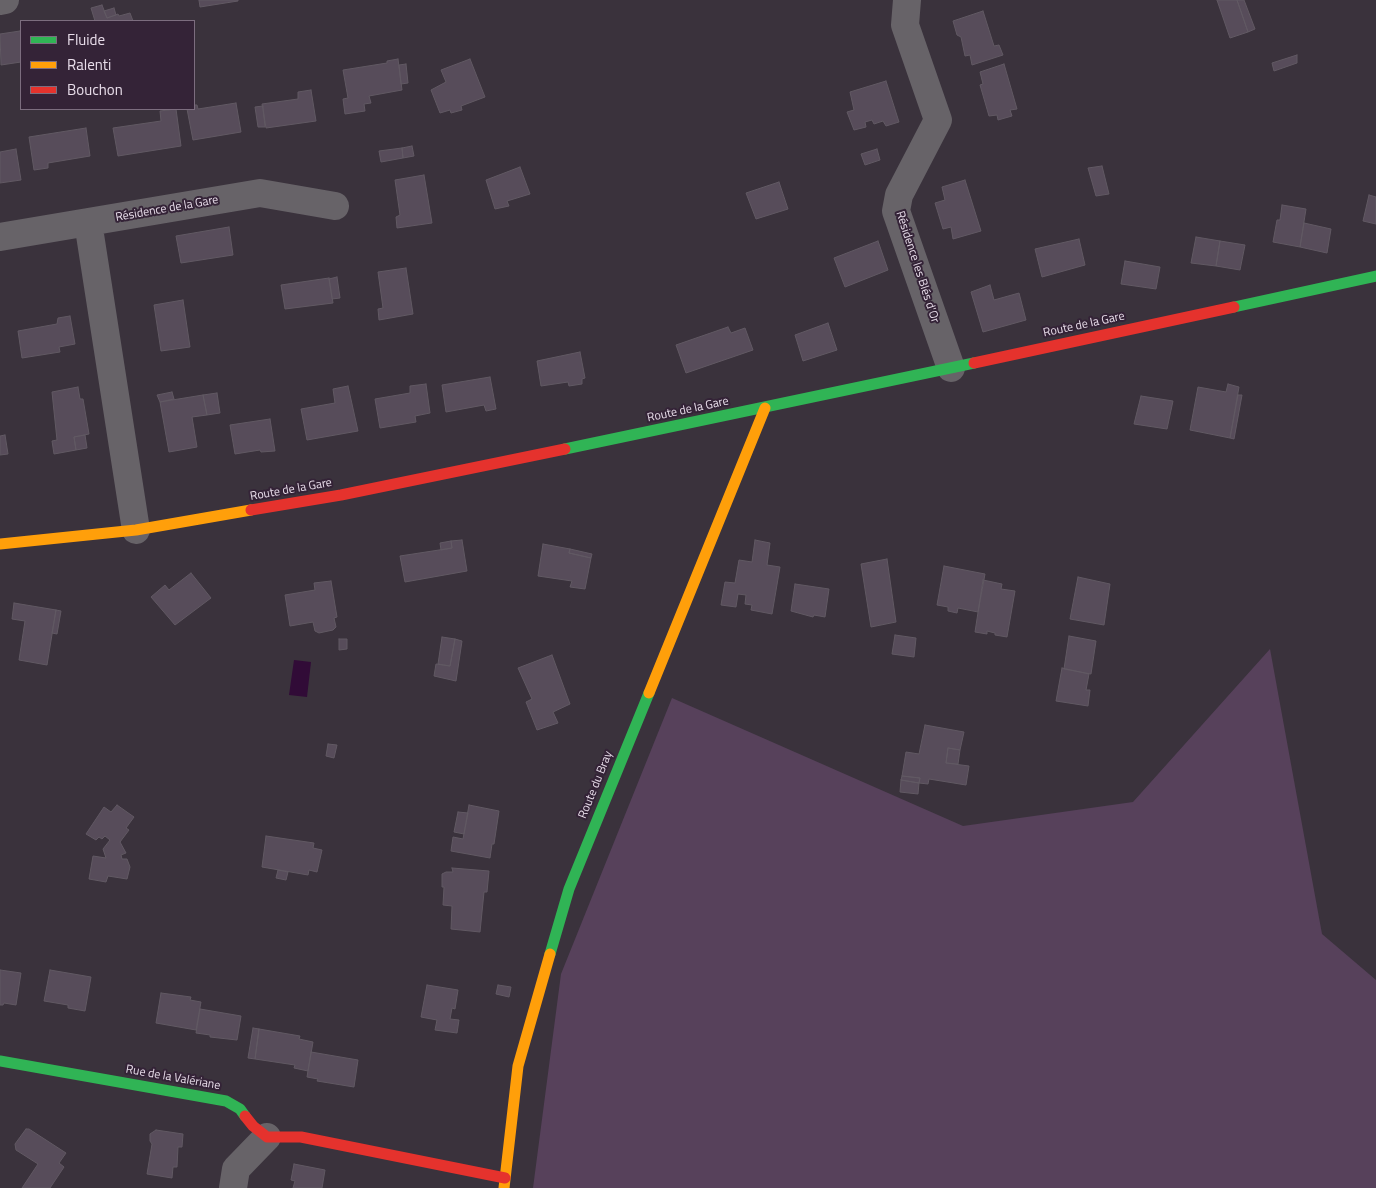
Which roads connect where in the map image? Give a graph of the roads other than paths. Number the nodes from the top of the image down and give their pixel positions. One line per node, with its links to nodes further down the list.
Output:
1 (5, 0): 3 (street)
2 (907, 0): 8 (street, Résidence les Blés d'Or)
3 (0, 1)
4 (334, 206): 5 (street, Résidence de la Gare)
5 (88, 222): 6 (street, Résidence de la Gare); 10 (street)
6 (0, 237)
7 (1376, 276): 8 (street, Route de la Gare)
8 (951, 368): 9 (street, Route de la Gare)
9 (765, 408): 10 (street, Route de la Gare); 14 (street, Route du Bray)
10 (136, 530): 11 (street, Route de la Gare)
11 (0, 544)
12 (0, 1061): 13 (street, Rue de la Valériane)
13 (267, 1137): 14 (street); 15 (street)
14 (505, 1183)
15 (233, 1188)

